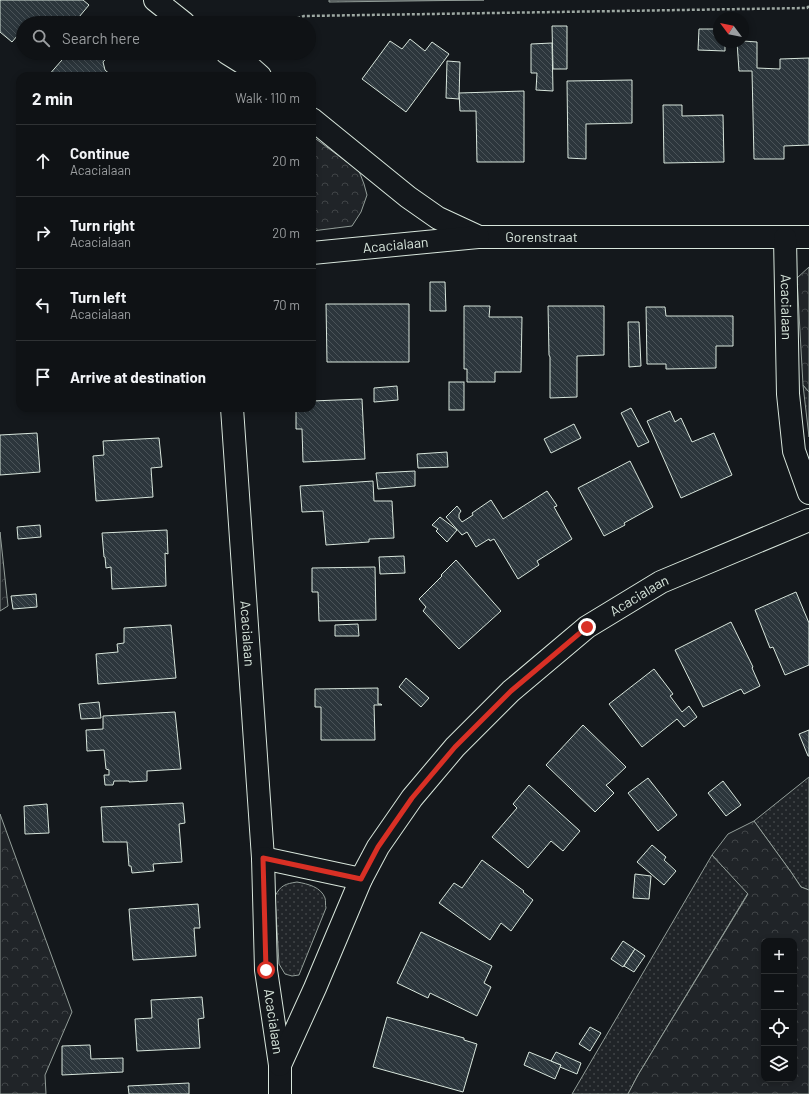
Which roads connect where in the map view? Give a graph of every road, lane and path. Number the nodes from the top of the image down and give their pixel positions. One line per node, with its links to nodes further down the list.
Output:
1 (155, 0): 3 (street)
2 (809, 6): 4 (path)
3 (175, 16)
4 (304, 16)
5 (235, 60): 6 (street)
6 (250, 72)
7 (316, 122): 8 (street, Gorenstraat)
8 (479, 237): 9 (street, Gorenstraat); 11 (street, Acacialaan)
9 (785, 238): 10 (street, Gorenstraat); 13 (street, Acacialaan)
10 (809, 238)
11 (316, 253)
12 (232, 412): 15 (street, Acacialaan)
13 (809, 493)
14 (809, 520): 16 (street, Acacialaan)
15 (263, 858): 16 (street); 17 (street, Acacialaan)
16 (361, 879): 17 (street, Acacialaan)
17 (280, 1065): 18 (street, Acacialaan)
18 (280, 1094)

